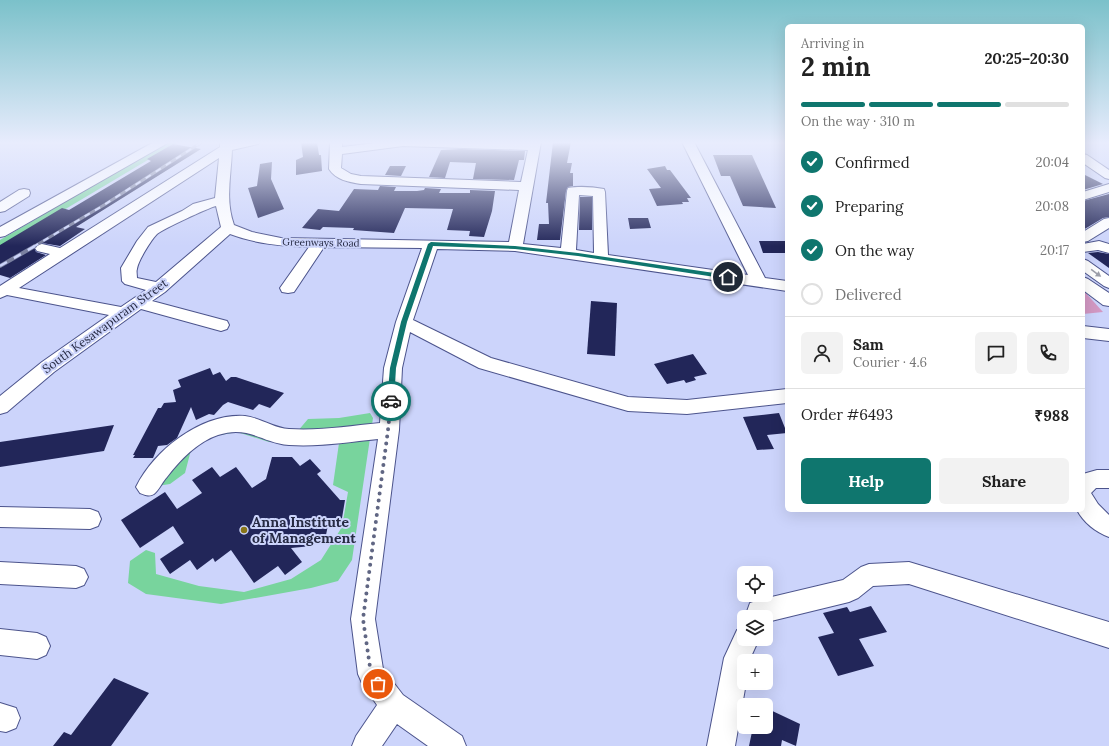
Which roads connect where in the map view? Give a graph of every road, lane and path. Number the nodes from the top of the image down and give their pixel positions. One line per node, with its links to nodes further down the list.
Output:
1 (100, 177): 15 (street)
2 (178, 177): 24 (street)
3 (223, 177): 11 (street)
4 (345, 177): 7 (street)
5 (528, 177): 7 (street)
6 (706, 177): 28 (street)
7 (526, 186): 20 (street)
8 (1109, 188): 10 (street)
9 (24, 194): 12 (street)
10 (1085, 195)
11 (221, 200): 14 (street); 32 (street)
12 (0, 208)
13 (1109, 222): 16 (street)
14 (228, 228): 17 (street, Greenways Road); 32 (street, South Kesawapuram Street)
15 (0, 233)
16 (1087, 236): 19 (street)
17 (319, 243): 18 (street, Greenways Road); 33 (street)
18 (431, 244): 20 (street, Greenways Road); 38 (street)
19 (1109, 244)
20 (515, 247): 25 (street, Greenways Road)
21 (42, 248): 24 (street)
22 (1085, 248): 23 (street)
23 (1109, 249)
24 (62, 253): 34 (street)
25 (568, 254): 26 (street, Greenways Road); 26 (street)
26 (601, 258): 28 (street, Greenways Road)
27 (1085, 265): 30 (street, one-way to 30)
28 (759, 282): 31 (street, Greenways Road)
29 (1085, 283): 35 (street)
30 (1109, 283)
31 (785, 286)
32 (159, 288): 36 (street, South Kesawapuram Street)
33 (288, 288)
34 (3, 291): 37 (street)
35 (1109, 301)
36 (140, 303): 37 (street, South Kesawapuram Street); 39 (street)
37 (125, 313): 41 (street, South Kesawapuram Street)
38 (404, 322): 40 (street); 42 (street)
39 (221, 325)
40 (785, 396)
41 (0, 407)
42 (382, 431): 44 (street); 55 (street)
43 (1090, 483): 47 (street)
44 (147, 487)
45 (0, 517): 46 (street)
46 (90, 519)
47 (1109, 528)
48 (0, 573): 49 (street)
49 (76, 577)
50 (767, 610): 51 (street)
51 (1109, 635)
52 (0, 642): 53 (street)
53 (37, 646)
54 (743, 646): 58 (street)
55 (393, 704): 56 (street); 57 (street)
56 (366, 746)
57 (452, 746)
58 (721, 746)

